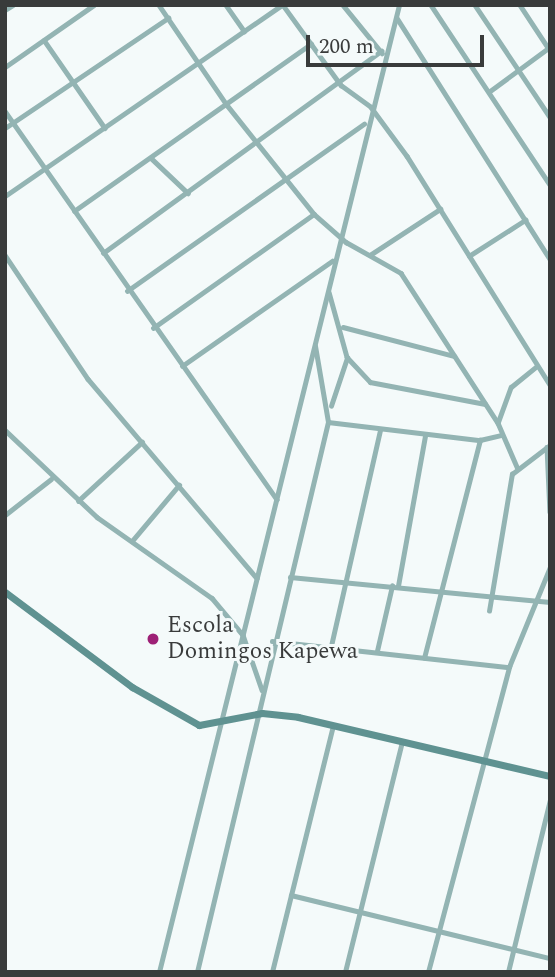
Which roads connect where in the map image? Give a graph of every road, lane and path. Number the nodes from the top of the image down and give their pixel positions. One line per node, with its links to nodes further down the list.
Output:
1 (13, 5): 11 (street)
2 (94, 5): 15 (street)
3 (159, 5): 12 (street)
4 (226, 5): 14 (street)
5 (283, 5): 14 (street); 16 (street)
6 (343, 5): 18 (street)
7 (399, 5): 13 (street)
8 (431, 5): 25 (street)
9 (475, 5): 22 (street)
10 (520, 5): 17 (street)
11 (5, 10)
12 (168, 18): 20 (street); 23 (street)
13 (396, 18): 19 (street); 44 (street)
14 (244, 31): 20 (street)
15 (44, 40): 21 (street); 23 (street)
16 (311, 44): 24 (street); 26 (street)
17 (549, 48): 22 (street)
18 (381, 51): 19 (street); 24 (street)
19 (387, 59): 27 (street)
20 (198, 62): 26 (street); 33 (street)
21 (5, 67)
22 (519, 70): 25 (street); 29 (street)
23 (74, 84): 30 (street); 33 (street)
24 (341, 85): 27 (street); 34 (street)
25 (490, 91): 38 (street)
26 (226, 105): 34 (street); 35 (street)
27 (371, 107): 31 (street); 41 (street)
28 (5, 111): 30 (street)
29 (550, 117)
30 (13, 123): 32 (street); 36 (street)
31 (366, 123): 37 (street); 45 (street)
32 (5, 128)
33 (105, 128): 36 (street)
34 (257, 145): 37 (street); 39 (street)
35 (151, 158): 39 (street); 42 (street)
36 (44, 169): 40 (street); 42 (street)
37 (287, 183): 43 (street); 52 (street)
38 (550, 185)
39 (188, 194): 46 (street)
40 (5, 196)
41 (440, 209): 48 (street); 49 (street)
42 (74, 211): 46 (street)
43 (314, 214): 45 (street); 55 (street)
44 (525, 220): 49 (street); 50 (street)
45 (337, 236): 48 (street); 51 (street)
46 (103, 253): 52 (street)
47 (5, 255): 71 (street)
48 (370, 255): 58 (street)
49 (469, 256): 60 (street)
50 (550, 259)
51 (333, 261): 53 (street); 59 (street)
52 (127, 291): 55 (street)
53 (329, 291): 54 (street); 56 (street)
54 (343, 327): 57 (street); 58 (street)
55 (153, 328): 59 (street)
56 (315, 345): 63 (street); 76 (street)
57 (347, 357): 62 (street); 63 (street)
58 (455, 357): 62 (street)
59 (182, 366): 76 (street)
60 (537, 366): 61 (street); 65 (street)
61 (550, 386)
62 (485, 404): 65 (street)
63 (330, 408): 64 (street)
64 (328, 422): 67 (street); 82 (street)
65 (498, 423): 69 (street)
66 (5, 430): 74 (street)
67 (380, 430): 68 (street); 84 (street)
68 (425, 435): 70 (street); 85 (street)
69 (502, 435): 70 (street); 73 (street)
70 (480, 440): 86 (street)
71 (142, 442): 75 (street); 77 (street)
72 (548, 446): 73 (street); 78 (street)
73 (517, 467): 88 (street)
74 (51, 478): 77 (street); 79 (street)
75 (179, 485): 80 (street); 83 (street)
76 (277, 499): 83 (street)
77 (78, 501): 80 (street)
78 (550, 512)
79 (5, 515)
80 (132, 541): 92 (street)
81 (550, 566): 89 (street)
82 (290, 577): 84 (street); 93 (street)
83 (257, 578): 92 (street)
84 (346, 582): 85 (street); 94 (street)
85 (395, 586): 86 (street); 95 (street)
86 (437, 590): 88 (street); 96 (street)
87 (5, 592): 100 (main road)
88 (490, 594): 89 (street); 91 (street)
89 (533, 601): 90 (street); 97 (street)
90 (550, 602)
91 (489, 611)
92 (243, 635): 98 (street); 100 (street)
93 (272, 641): 94 (street); 98 (street)
94 (331, 646): 95 (street)
95 (377, 651): 96 (street)
96 (424, 658): 97 (street)
97 (509, 667): 103 (street)
98 (262, 691): 99 (street)
99 (262, 713): 100 (main road); 101 (main road); 112 (street)
100 (220, 721): 111 (street)
101 (334, 724): 102 (main road); 106 (street)
102 (402, 741): 103 (main road); 107 (street)
103 (482, 760): 104 (main road); 108 (street)
104 (550, 776)
105 (550, 800): 109 (street)
106 (291, 895): 107 (street); 113 (street)
107 (360, 911): 108 (street); 114 (street)
108 (439, 930): 109 (street); 115 (street)
109 (514, 950): 110 (street); 116 (street)
110 (550, 958)
111 (159, 972)
112 (197, 972)
113 (272, 972)
114 (345, 972)
115 (428, 972)
116 (508, 972)

